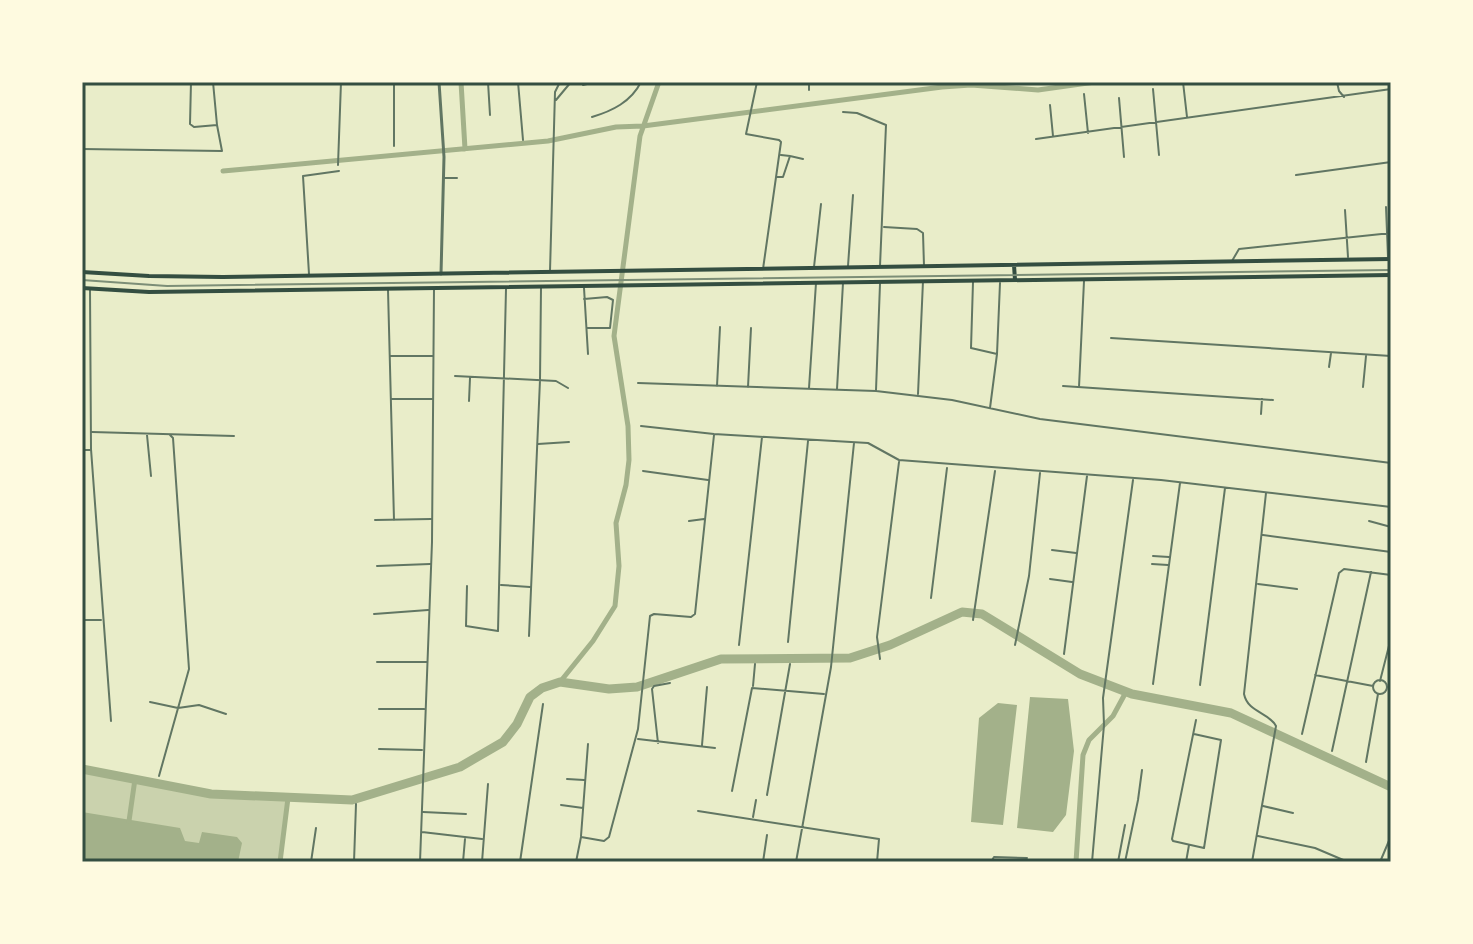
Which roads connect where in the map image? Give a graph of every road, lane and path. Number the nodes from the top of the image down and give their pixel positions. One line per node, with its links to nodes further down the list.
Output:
1 (191, 82): 30 (street)
2 (213, 82): 30 (street)
3 (341, 82): 44 (street)
4 (394, 82): 36 (street)
5 (439, 82): 48 (street)
6 (488, 82): 26 (street)
7 (518, 82): 35 (street)
8 (560, 82): 23 (street)
9 (571, 82): 23 (street)
10 (595, 82): 16 (street)
11 (641, 82): 27 (street)
12 (757, 82): 38 (street)
13 (809, 82): 19 (street)
14 (1183, 82): 28 (street)
15 (1337, 82): 22 (street)
16 (583, 85)
17 (1153, 89): 29 (street)
18 (1391, 89): 22 (street)
19 (809, 90)
20 (1084, 94): 32 (street)
21 (1119, 98): 31 (street)
22 (1345, 98): 28 (street)
23 (556, 101): 67 (street)
24 (1050, 105): 33 (street)
25 (843, 112): 54 (street)
26 (490, 115)
27 (592, 117)
28 (1187, 119): 29 (street)
29 (1156, 123): 31 (street); 39 (street)
30 (217, 125): 37 (street)
31 (1121, 128): 32 (street); 41 (street)
32 (1088, 133): 33 (street)
33 (1053, 137): 34 (street)
34 (1036, 139)
35 (523, 140)
36 (394, 146)
37 (82, 149)
38 (780, 155): 40 (street); 47 (street)
39 (1159, 155)
40 (790, 156): 42 (street); 47 (street)
41 (1124, 157)
42 (803, 159)
43 (1391, 162): 46 (street)
44 (338, 165)
45 (339, 171): 70 (street)
46 (1296, 175)
47 (776, 177): 65 (street)
48 (443, 178): 49 (street); 68 (street)
49 (457, 178)
50 (853, 195): 63 (street)
51 (821, 204): 64 (street)
52 (1386, 207): 55 (street)
53 (1345, 210): 56 (street)
54 (883, 227): 61 (street); 62 (street)
55 (1390, 233): 56 (street); 58 (street)
56 (1347, 238): 57 (street); 59 (street)
57 (1348, 259): 58 (main road); 59 (main road)
58 (1390, 259)
59 (1232, 262): 60 (main road)
60 (1014, 265): 62 (main road); 72 (main road)
61 (880, 267): 62 (main road); 63 (main road)
62 (924, 267)
63 (847, 268): 64 (main road)
64 (814, 269): 65 (main road)
65 (763, 270): 67 (main road)
66 (82, 272): 70 (main road)
67 (550, 273): 68 (main road)
68 (441, 274): 70 (main road)
69 (1391, 275): 73 (main road)
70 (309, 276)
71 (1000, 280): 72 (main road); 75 (main road); 93 (street)
72 (1015, 280): 73 (main road)
73 (1084, 280): 109 (street)
74 (923, 281): 75 (main road); 76 (main road); 113 (street)
75 (973, 281): 93 (street)
76 (881, 282): 78 (main road); 112 (street)
77 (816, 283): 78 (main road); 80 (main road); 110 (street)
78 (843, 283): 111 (street)
79 (541, 287): 80 (main road); 83 (main road); 102 (street)
80 (584, 287): 86 (street)
81 (82, 288): 84 (main road)
82 (434, 288): 83 (main road); 85 (main road); 96 (street)
83 (506, 288): 101 (street)
84 (90, 289): 85 (main road); 122 (street)
85 (388, 289): 95 (street)
86 (584, 299): 88 (street); 88 (street)
87 (720, 327): 105 (street)
88 (587, 328): 92 (street)
89 (751, 328): 108 (street)
90 (1111, 338): 91 (street)
91 (1331, 352): 94 (street); 98 (street)
92 (588, 354)
93 (997, 354): 119 (street)
94 (1366, 354): 97 (street); 106 (street)
95 (390, 356): 96 (street); 114 (street)
96 (434, 356): 115 (street)
97 (1391, 356)
98 (1329, 367)
99 (455, 376): 100 (street)
100 (470, 377): 101 (street); 118 (street)
101 (505, 380): 102 (street); 170 (street)
102 (540, 380): 107 (street); 131 (street)
103 (638, 383): 105 (street)
104 (1063, 386): 109 (street)
105 (717, 387): 108 (street)
106 (1363, 387)
107 (568, 388)
108 (748, 388): 110 (street)
109 (1079, 388): 116 (street)
110 (809, 389): 111 (street)
111 (837, 390): 112 (street)
112 (876, 391): 113 (street)
113 (918, 395): 119 (street)
114 (391, 399): 115 (street); 151 (street)
115 (433, 399): 148 (street)
116 (1262, 399): 117 (street); 120 (street)
117 (1273, 400)
118 (469, 401)
119 (990, 409): 135 (street)
120 (1261, 414)
121 (641, 426): 124 (street)
122 (90, 432): 123 (street); 132 (street)
123 (147, 434): 125 (street); 141 (street)
124 (714, 434): 127 (street); 143 (street)
125 (170, 435): 126 (street); 208 (street)
126 (234, 436)
127 (762, 437): 128 (street); 183 (street)
128 (808, 439): 130 (street); 182 (street)
129 (569, 442): 131 (street)
130 (854, 443): 134 (street); 204 (street)
131 (537, 444): 172 (street)
132 (91, 449): 133 (street); 178 (street)
133 (82, 450)
134 (899, 460): 136 (street); 187 (street)
135 (1391, 463)
136 (947, 466): 137 (street); 174 (street)
137 (995, 469): 139 (street); 179 (street)
138 (643, 471): 143 (street)
139 (1040, 472): 140 (street); 184 (street)
140 (1087, 475): 142 (street); 158 (street)
141 (151, 476)
142 (1133, 478): 144 (street); 265 (street)
143 (709, 480): 149 (street)
144 (1180, 483): 145 (street); 160 (street)
145 (1225, 487): 146 (street); 197 (street)
146 (1266, 491): 147 (street); 155 (street)
147 (1391, 507)
148 (432, 519): 151 (street); 161 (street)
149 (705, 519): 152 (street); 216 (street)
150 (375, 520): 151 (street)
151 (394, 520)
152 (689, 521)
153 (1369, 521): 154 (street)
154 (1391, 527)
155 (1262, 535): 157 (street); 169 (street)
156 (1052, 550): 158 (street)
157 (1391, 552)
158 (1077, 553): 168 (street)
159 (1153, 556): 160 (street)
160 (1170, 557): 163 (street)
161 (431, 564): 164 (street); 175 (street)
162 (1152, 564): 163 (street)
163 (1169, 565): 196 (street)
164 (377, 566)
165 (1371, 572): 166 (street); 192 (street); 193 (street)
166 (1391, 575)
167 (1050, 579): 168 (street)
168 (1073, 582): 186 (street)
169 (1257, 584): 173 (street); 235 (street)
170 (501, 585): 171 (street); 172 (street)
171 (467, 586)
172 (531, 587): 180 (street)
173 (1297, 589)
174 (931, 598)
175 (430, 610): 176 (street); 189 (street)
176 (374, 614)
177 (82, 620): 178 (street)
178 (103, 620): 213 (street)
179 (973, 620)
180 (529, 636)
181 (1391, 638): 185 (street)
182 (788, 642)
183 (739, 645)
184 (1015, 645)
185 (1390, 649): 194 (street)
186 (1064, 654)
187 (880, 659)
188 (377, 662): 189 (street)
189 (428, 662): 210 (street)
190 (755, 664): 200 (street)
191 (790, 664): 202 (street)
192 (1314, 675): 193 (street); 215 (street)
193 (1348, 681): 198 (street); 223 (street)
194 (1380, 681): 198 (street); 201 (street)
195 (670, 683): 217 (street)
196 (1153, 684)
197 (1200, 685)
198 (1373, 686): 205 (street)
199 (707, 687): 219 (street)
200 (752, 688): 202 (street); 230 (street)
201 (1386, 690): 203 (street); 205 (street)
202 (786, 692): 204 (street); 231 (street)
203 (1391, 692)
204 (825, 694): 242 (street)
205 (1378, 694): 224 (street)
206 (150, 702): 208 (street)
207 (543, 704): 259 (street)
208 (178, 708): 211 (street); 226 (street)
209 (379, 709): 210 (street)
210 (425, 709): 222 (street)
211 (226, 714)
212 (1196, 720): 214 (street)
213 (111, 721)
214 (1194, 734): 252 (street); 252 (street)
215 (1302, 734)
216 (637, 739): 217 (street); 250 (street)
217 (658, 743): 219 (street)
218 (588, 744): 228 (street)
219 (702, 746): 220 (street)
220 (715, 748)
221 (379, 749): 222 (street)
222 (423, 750): 238 (street)
223 (1332, 751)
224 (1366, 762)
225 (1142, 770): 267 (street)
226 (159, 776)
227 (567, 779): 228 (street)
228 (585, 780): 236 (street)
229 (488, 784): 251 (street)
230 (732, 791)
231 (767, 795)
232 (756, 800): 241 (street)
233 (356, 804): 255 (street)
234 (561, 805): 236 (street)
235 (1262, 806): 239 (street); 247 (street)
236 (583, 808): 250 (street)
237 (698, 811): 241 (street)
238 (422, 812): 240 (street); 245 (street)
239 (1293, 813)
240 (466, 814)
241 (753, 818): 242 (street)
242 (802, 825): 262 (street); 263 (street)
243 (1125, 825): 266 (street)
244 (316, 828): 254 (street)
245 (422, 832): 249 (street); 256 (street)
246 (767, 835): 261 (street)
247 (1257, 835): 269 (street); 270 (street)
248 (1391, 836): 271 (street)
249 (465, 837): 251 (street); 257 (street)
250 (581, 837): 260 (street)
251 (483, 839): 258 (street)
252 (1189, 845): 268 (street)
253 (1027, 858): 264 (street)
254 (311, 862)
255 (354, 862)
256 (420, 862)
257 (463, 862)
258 (482, 862)
259 (520, 862)
260 (576, 862)
261 (763, 862)
262 (796, 862)
263 (877, 862)
264 (991, 862)
265 (1092, 862)
266 (1118, 862)
267 (1125, 862)
268 (1186, 862)
269 (1252, 862)
270 (1348, 862)
271 (1380, 862)

